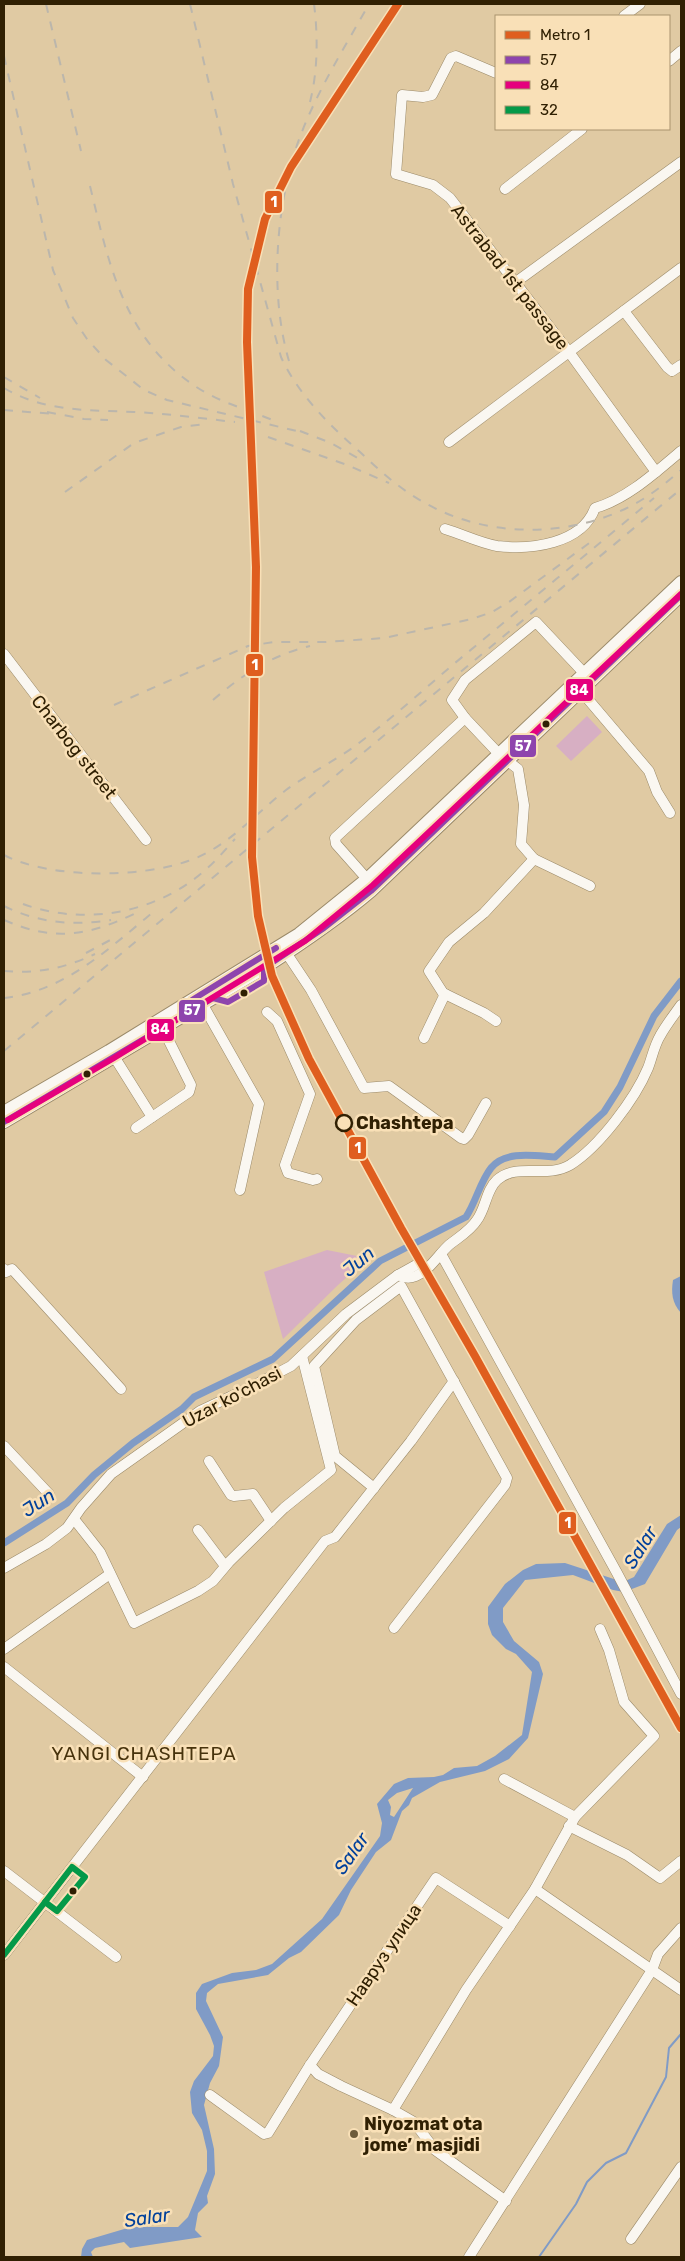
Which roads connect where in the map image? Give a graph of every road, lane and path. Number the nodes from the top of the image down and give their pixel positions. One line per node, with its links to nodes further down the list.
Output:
1 (640, 4): 2 (street)
2 (625, 15)
3 (681, 51): 4 (street)
4 (670, 60)
5 (495, 73): 10 (street, Astrabad 1st passage)
6 (581, 130): 8 (street)
7 (681, 162): 10 (street)
8 (505, 189)
9 (681, 268): 11 (street)
10 (516, 282): 12 (street, Astrabad 1st passage)
11 (624, 312): 12 (street); 13 (street)
12 (569, 352): 14 (street); 16 (street, Astrabad 1st passage)
13 (681, 365)
14 (449, 442)
15 (681, 451): 16 (street)
16 (656, 472): 17 (street)
17 (445, 529)
18 (681, 582): 21 (main road)
19 (679, 601): 22 (main road)
20 (4, 654): 26 (street, Charbog street)
21 (584, 673): 23 (street); 24 (main road)
22 (581, 691): 24 (main road); 25 (street)
23 (465, 718): 24 (street); 28 (street)
24 (504, 757): 27 (street); 28 (main road); 30 (main road)
25 (670, 813)
26 (146, 840)
27 (534, 860): 29 (street); 31 (street)
28 (367, 879): 40 (main road)
29 (590, 886)
30 (287, 954): 32 (main road); 39 (street)
31 (445, 994): 35 (street); 37 (street)
32 (203, 1005): 36 (main road); 45 (street)
33 (681, 1005): 46 (street)
34 (267, 1012): 44 (street)
35 (496, 1021)
36 (163, 1028): 38 (main road); 41 (street)
37 (424, 1038)
38 (114, 1058): 41 (street); 42 (main road)
39 (486, 1103)
40 (4, 1112)
41 (152, 1117): 43 (street)
42 (4, 1122)
43 (136, 1128)
44 (317, 1179)
45 (240, 1190)
46 (441, 1254): 49 (street); 67 (street)
47 (416, 1265): 49 (street, Uzar ko'chasi)
48 (5, 1272): 52 (street)
49 (400, 1279): 50 (street, Uzar ko'chasi); 51 (street); 55 (street)
50 (302, 1356): 57 (street, Uzar ko'chasi); 58 (street)
51 (454, 1381): 55 (street); 63 (street)
52 (121, 1389)
53 (4, 1446): 56 (street)
54 (209, 1460): 58 (street)
55 (374, 1488): 68 (street)
56 (49, 1494)
57 (74, 1519): 61 (street, Uzar ko'chasi); 62 (street)
58 (270, 1521): 60 (street)
59 (198, 1530): 60 (street)
60 (225, 1566): 62 (street)
61 (4, 1568)
62 (110, 1574): 65 (street)
63 (394, 1628)
64 (600, 1629): 70 (street)
65 (4, 1649)
66 (4, 1667): 68 (street)
67 (681, 1694)
68 (143, 1777): 75 (street)
69 (504, 1779): 70 (street)
70 (575, 1817): 71 (street)
71 (569, 1826): 72 (street); 74 (street)
72 (681, 1860)
73 (4, 1871): 75 (street)
74 (535, 1889): 76 (street); 80 (street)
75 (45, 1902): 78 (street); 79 (street)
76 (510, 1926): 82 (street, Навруз улица); 84 (street)
77 (681, 1928): 80 (street)
78 (4, 1955)
79 (116, 1957)
80 (652, 1970): 81 (street); 86 (street)
81 (681, 1990)
82 (310, 2065): 83 (street, Навруз улица); 84 (street)
83 (210, 2095)
84 (393, 2110): 86 (street)
85 (681, 2167): 87 (street)
86 (506, 2201): 88 (street)
87 (631, 2239)
88 (468, 2257)

